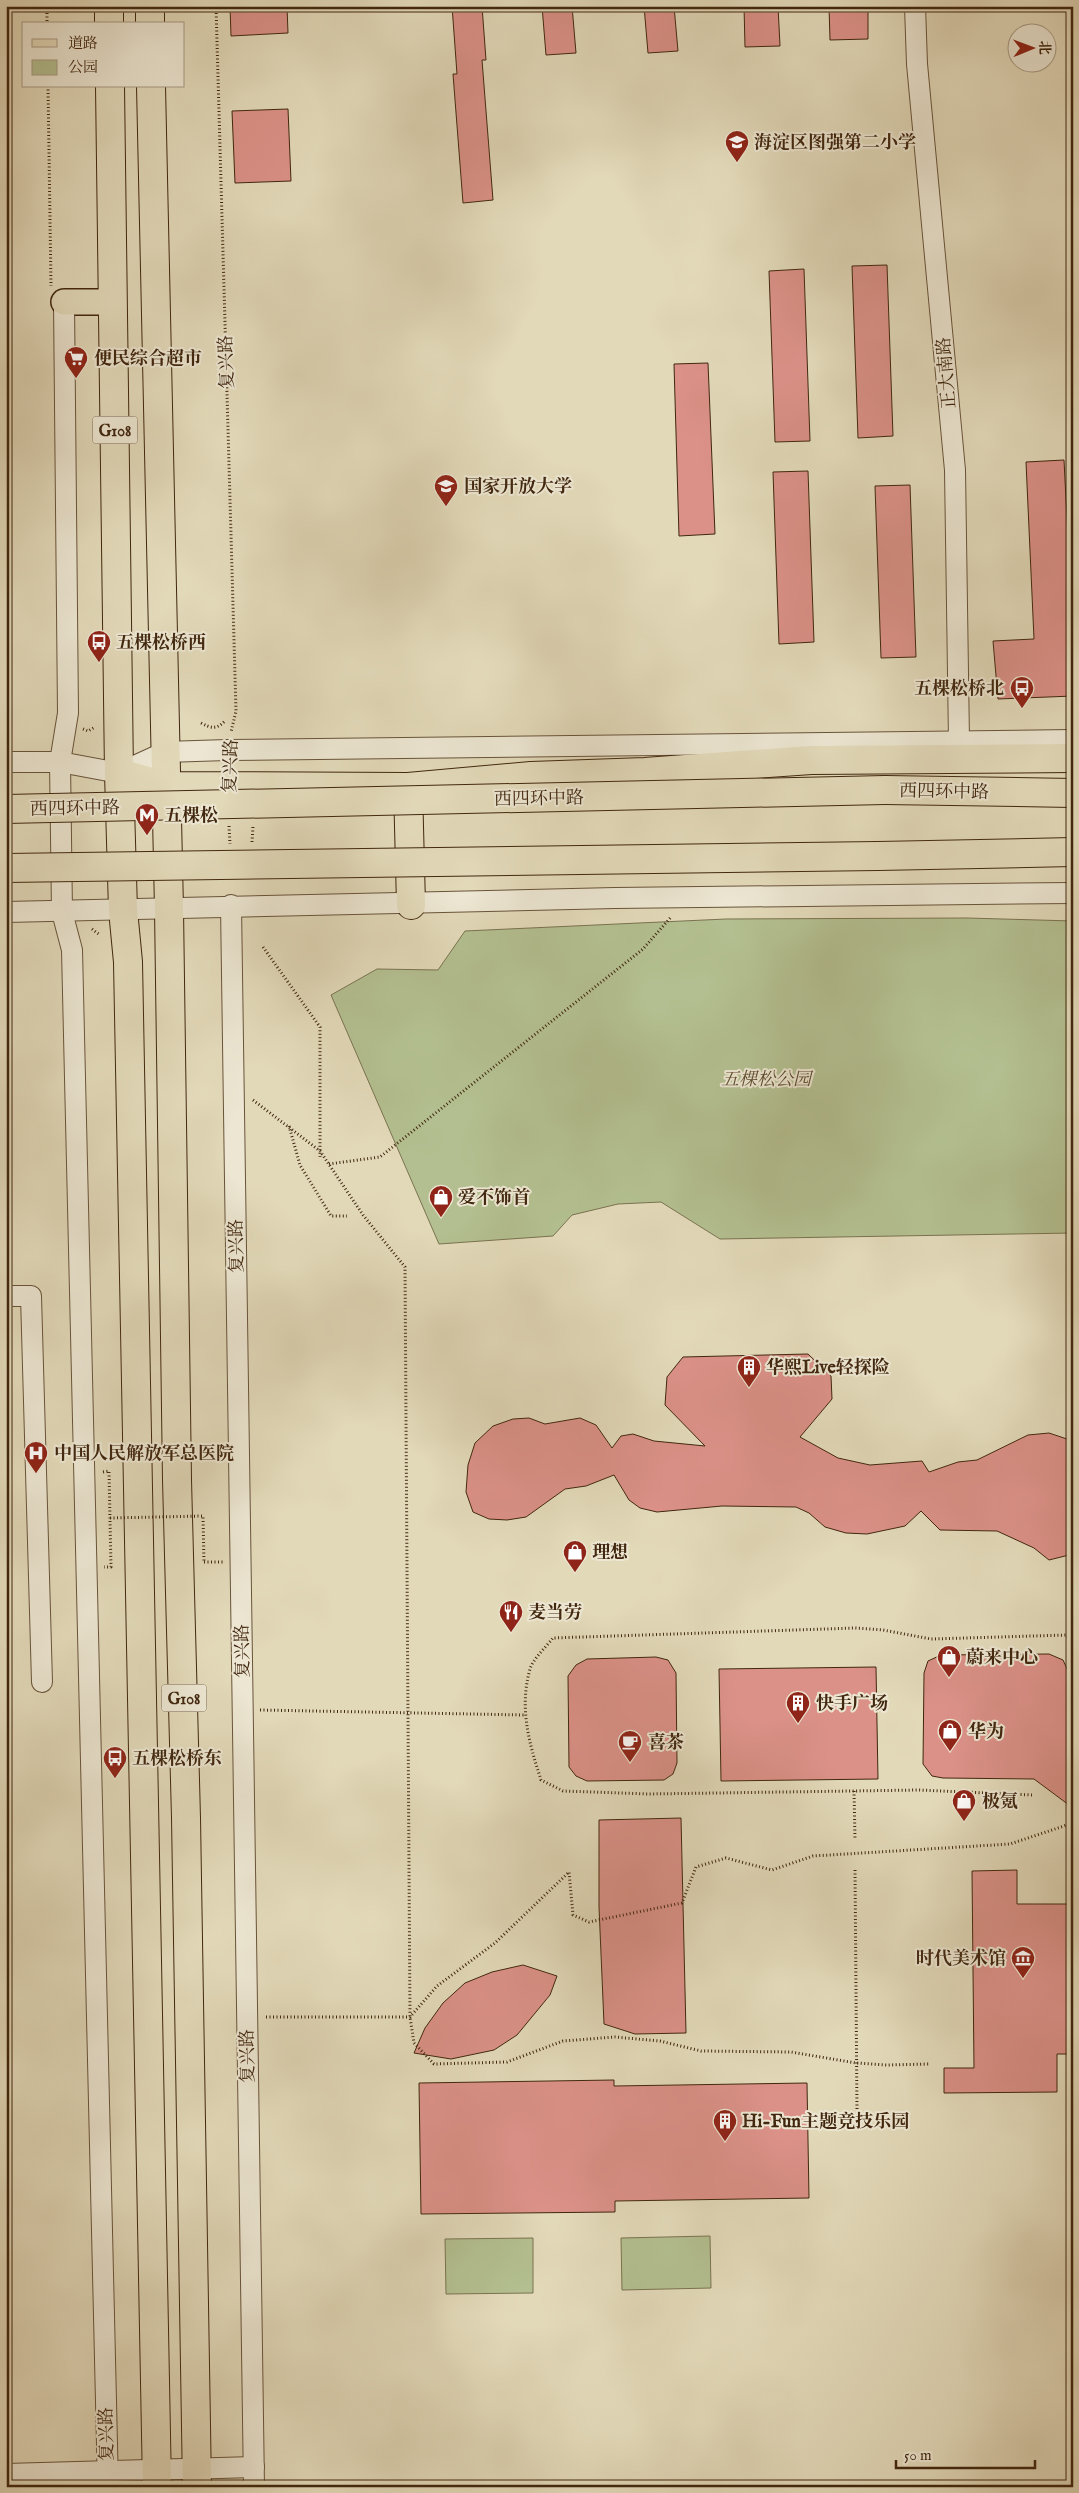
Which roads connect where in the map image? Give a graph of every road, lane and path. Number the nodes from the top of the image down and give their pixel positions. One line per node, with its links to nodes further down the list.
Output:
1 (47, 6): 6 (path)
2 (108, 6): 7 (highway)
3 (150, 6): 8 (highway)
4 (216, 6): 20 (path, 复兴路)
5 (916, 6): 19 (street, 正大南路)
6 (47, 22)
7 (109, 22)
8 (150, 22)
9 (48, 88): 12 (path)
10 (110, 88): 13 (highway, G108)
11 (151, 88): 21 (highway, G108)
12 (64, 302): 13 (main road); 24 (street)
13 (113, 302): 25 (highway, G108)
14 (225, 722): 15 (path)
15 (201, 723)
16 (77, 725): 17 (path)
17 (98, 725)
18 (1073, 740): 19 (street, 西四环中路)
19 (959, 741): 20 (street, 西四环中路)
20 (227, 750): 21 (street, 西四环中路)
21 (165, 752): 25 (street, 西四环中路); 26 (highway, G108)
22 (1073, 758): 28 (highway)
23 (6, 762): 24 (street)
24 (60, 762): 25 (street); 43 (street, 复兴路)
25 (119, 773): 26 (highway); 40 (highway, G108)
26 (166, 786): 27 (highway); 41 (highway, G108)
27 (228, 787): 28 (highway); 32 (path, 复兴路)
28 (408, 787): 38 (highway)
29 (1073, 793): 30 (highway, 西四环中路, bridge)
30 (6, 809)
31 (253, 823): 33 (path)
32 (230, 846)
33 (252, 850)
34 (1073, 852): 35 (highway, bridge)
35 (6, 868)
36 (1073, 893): 37 (street)
37 (688, 897): 38 (street); 51 (path)
38 (411, 904): 39 (street)
39 (231, 905): 41 (street); 47 (street, 复兴路)
40 (123, 910): 41 (street); 43 (street); 76 (highway, G108)
41 (169, 910): 75 (highway, G108)
42 (6, 912): 43 (street)
43 (62, 912): 77 (street, 复兴路)
44 (87, 931): 45 (path)
45 (100, 935)
46 (263, 947): 49 (path)
47 (234, 1086): 48 (path); 60 (street, 复兴路)
48 (289, 1126): 49 (path); 52 (path)
49 (320, 1150): 50 (path); 51 (path)
50 (320, 1157)
51 (329, 1164): 61 (path)
52 (347, 1216)
53 (6, 1296): 59 (street)
54 (109, 1471): 55 (path)
55 (110, 1518): 56 (path, bridge); 57 (path)
56 (204, 1562)
57 (111, 1567)
58 (1073, 1645): 62 (path)
59 (42, 1682)
60 (242, 1710): 61 (path); 68 (street, 复兴路)
61 (409, 1713): 62 (path); 69 (path)
62 (524, 1716): 63 (path)
63 (854, 1791): 64 (path); 66 (path)
64 (1032, 1795)
65 (1073, 1823): 69 (path)
66 (855, 1839)
67 (855, 1870): 70 (path)
68 (246, 2017): 69 (path); 73 (street, 复兴路)
69 (410, 2017): 70 (path)
70 (856, 2063): 71 (path); 72 (path)
71 (929, 2064)
72 (857, 2110)
73 (254, 2467): 75 (street); 78 (street, 复兴路)
74 (6, 2474): 77 (street)
75 (197, 2477): 76 (street)
76 (157, 2478): 77 (street)
77 (107, 2479)
78 (254, 2487)

